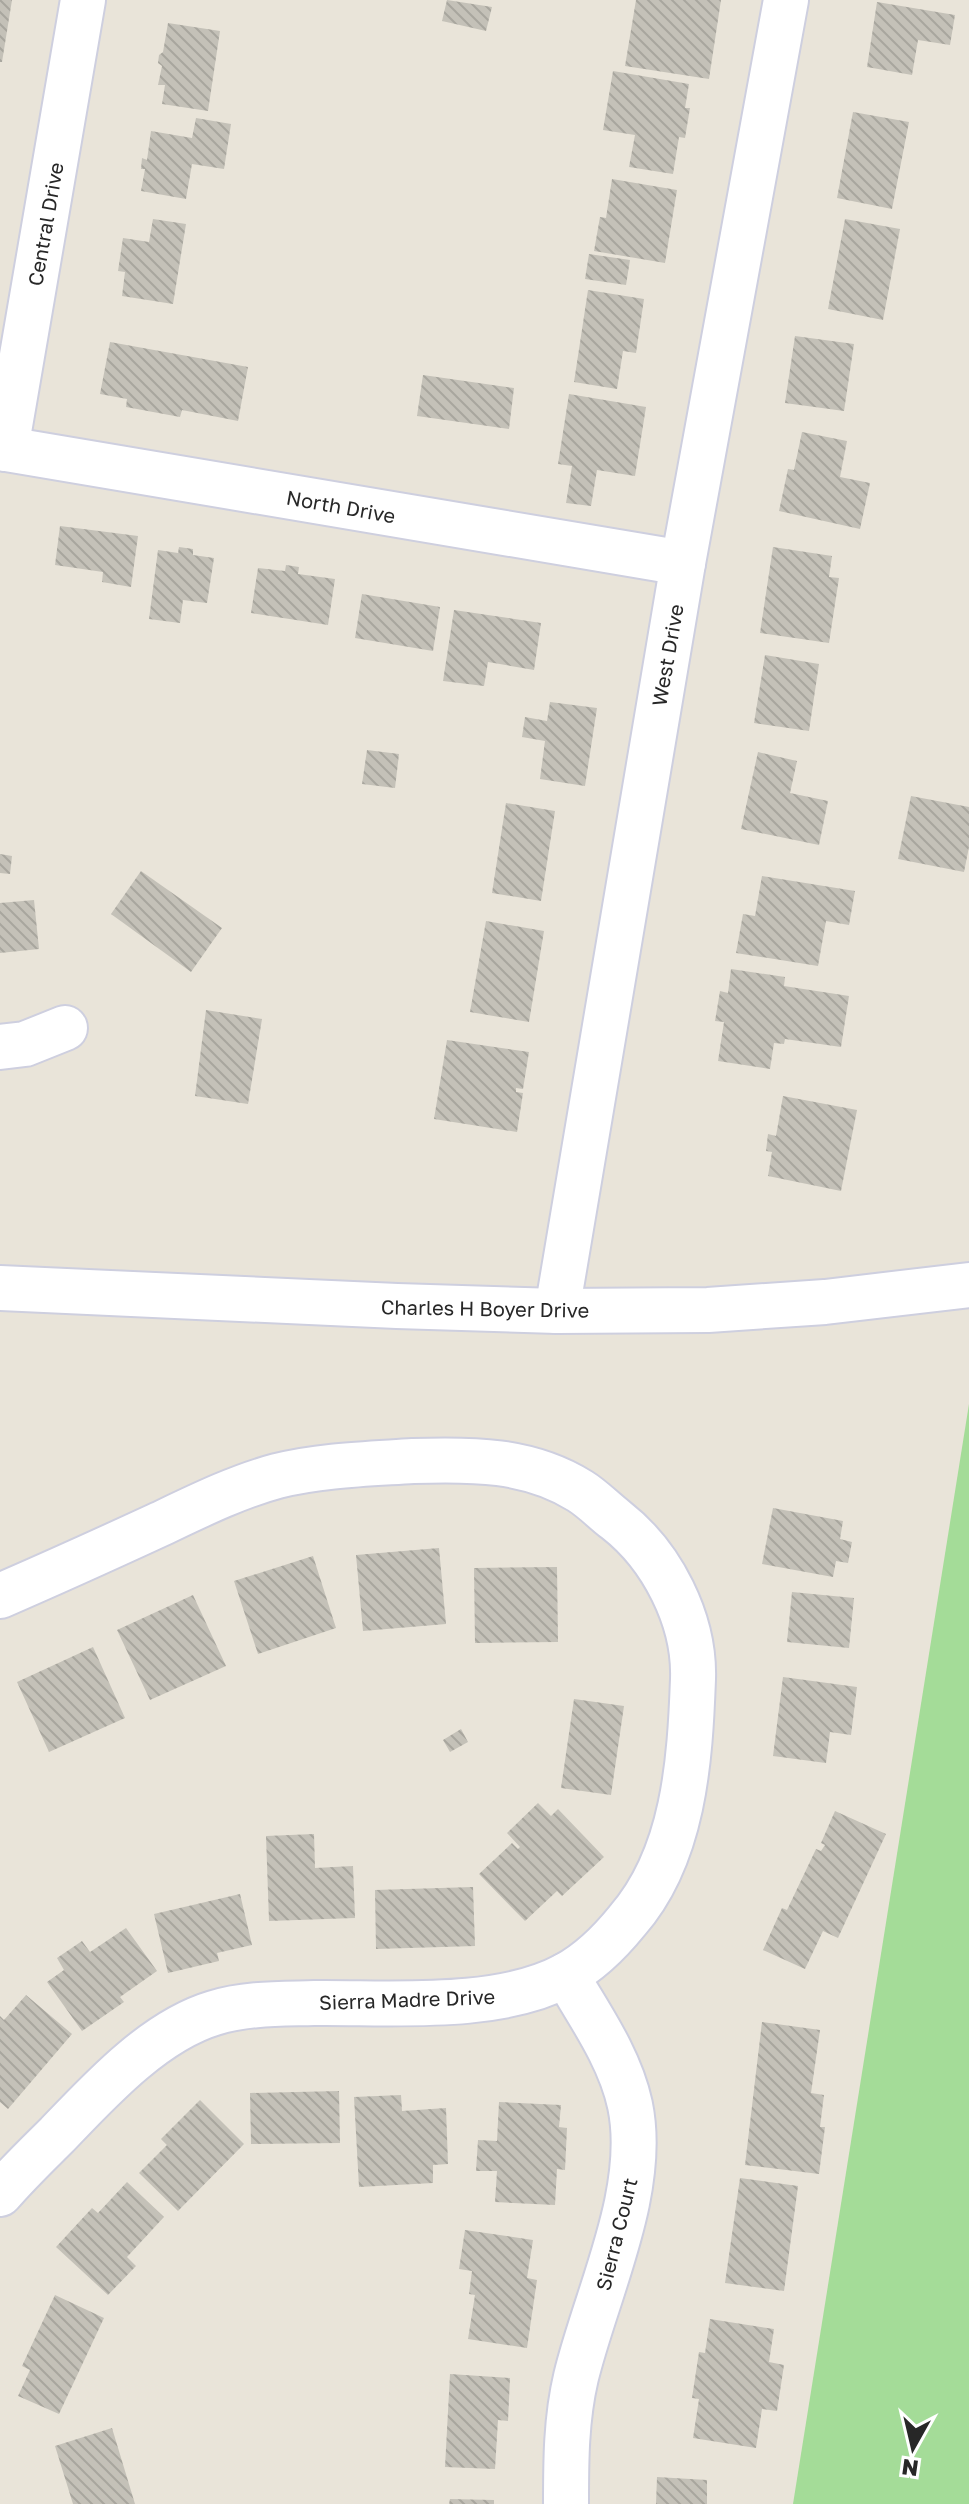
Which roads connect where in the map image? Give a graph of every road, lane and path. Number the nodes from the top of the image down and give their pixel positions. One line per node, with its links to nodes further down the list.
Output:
1 (83, 0): 3 (street, Central Drive)
2 (786, 0): 4 (street, West Drive)
3 (3, 448): 4 (street, North Drive)
4 (683, 563): 9 (street, West Drive)
5 (65, 1028): 6 (street)
6 (0, 1047)
7 (969, 1285): 9 (street, Charles H Boyer Drive)
8 (0, 1288): 9 (street, Charles H Boyer Drive)
9 (557, 1311)
10 (0, 1596): 11 (street, Sierra Madre Drive)
11 (566, 1975): 12 (street, Sierra Madre Drive); 13 (street, Sierra Court)
12 (0, 2194)
13 (566, 2504)

